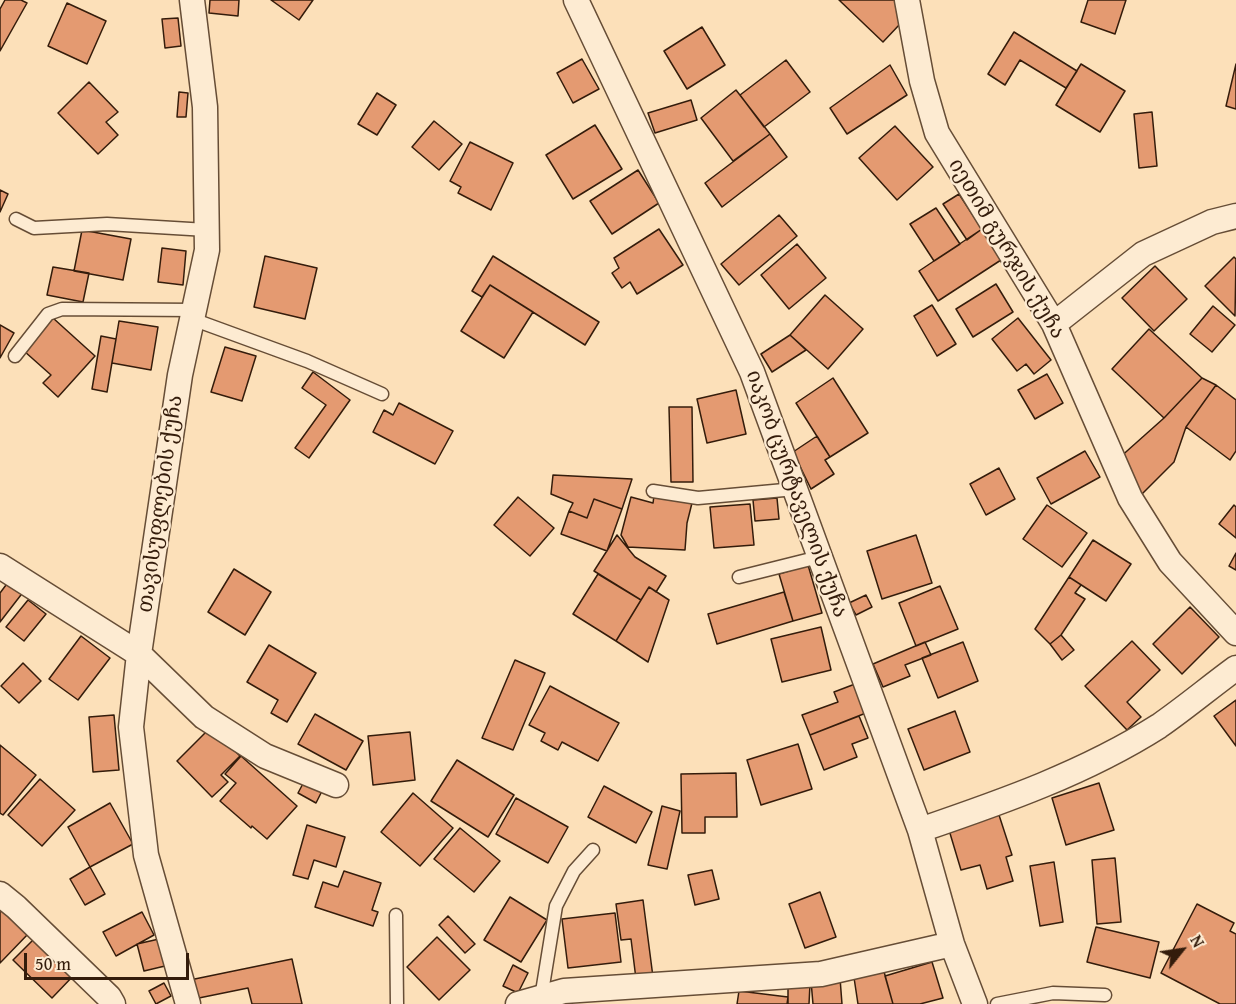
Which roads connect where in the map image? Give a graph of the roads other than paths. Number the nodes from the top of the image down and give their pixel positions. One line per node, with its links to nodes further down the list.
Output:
1 (192, 0): 6 (street, თავისუფლების ქუჩა)
2 (576, 0): 11 (street, იაკობ ცურტაველის ქუჩა)
3 (907, 0): 8 (street, იეთიმ გურჯის ქუჩა)
4 (1236, 216): 8 (street)
5 (16, 219): 6 (lane)
6 (207, 230): 7 (street, თავისუფლების ქუჩა)
7 (193, 314): 9 (lane); 10 (lane); 17 (street, თავისუფლების ქუჩა)
8 (1054, 324): 16 (street, იეთიმ გურჯის ქუჩა)
9 (15, 356)
10 (382, 394)
11 (795, 489): 12 (lane); 13 (street, იაკობ ცურტაველის ქუჩა)
12 (653, 491)
13 (819, 557): 15 (lane); 20 (street, იაკობ ცურტაველის ქუჩა)
14 (0, 566): 17 (street)
15 (739, 577)
16 (1236, 633)
17 (139, 654): 19 (street); 28 (street, თავისუფლების ქუჩა)
18 (1236, 668): 20 (street)
19 (336, 784)
20 (920, 830): 24 (street, იაკობ ცურტაველის ქუჩა)
21 (593, 850): 26 (lane)
22 (0, 894): 27 (street)
23 (396, 915): 29 (lane)
24 (952, 944): 26 (street); 31 (street, იაკობ ცურტაველის ქუჩა)
25 (1105, 995): 32 (lane)
26 (541, 998): 30 (street)
27 (113, 1004)
28 (188, 1004)
29 (398, 1004)
30 (518, 1004)
31 (975, 1004)
32 (997, 1004)

